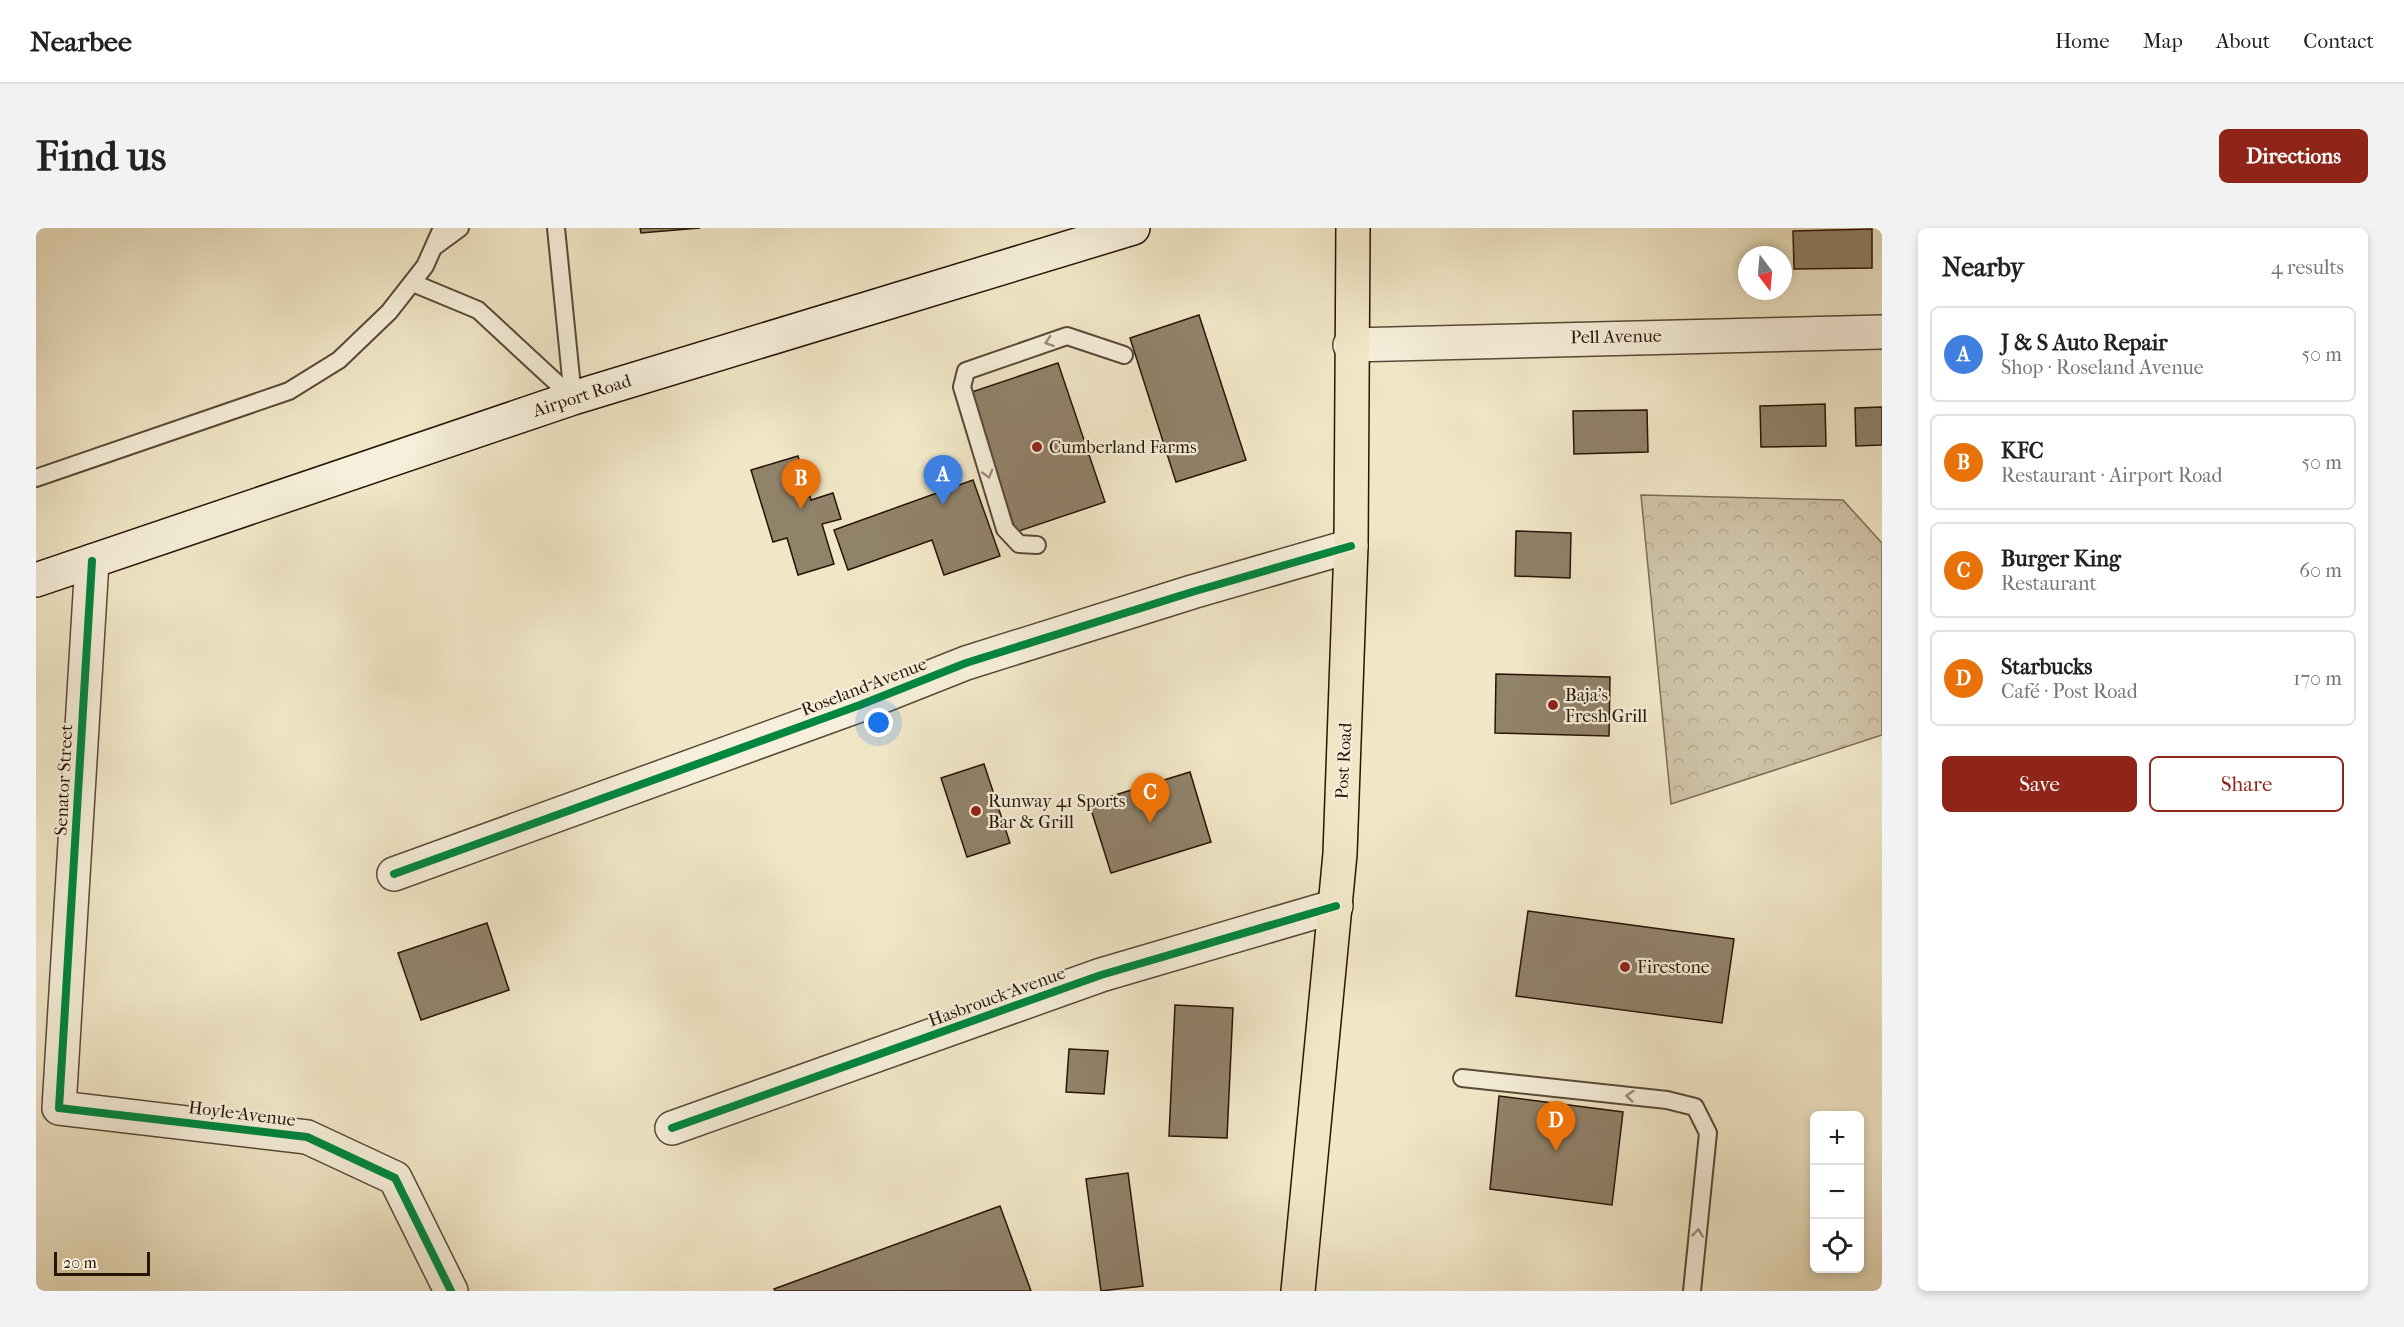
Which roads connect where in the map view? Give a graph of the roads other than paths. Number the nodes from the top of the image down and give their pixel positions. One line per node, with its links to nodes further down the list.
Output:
1 (442, 228): 6 (lane)
2 (460, 228): 6 (lane)
3 (556, 228): 11 (lane)
4 (1133, 228): 11 (street, Airport Road)
5 (1353, 228): 9 (main road, Post Road)
6 (433, 248): 7 (lane)
7 (413, 283): 11 (lane); 12 (lane)
8 (1882, 332): 9 (street, Pell Avenue)
9 (1350, 345): 14 (main road, Post Road)
10 (1124, 355): 13 (lane, one-way to 13)
11 (573, 398): 15 (street, Airport Road)
12 (36, 478)
13 (1037, 545)
14 (1351, 546): 17 (street, Roseland Avenue); 18 (main road, Post Road)
15 (92, 561): 16 (street, Airport Road); 20 (street, Senator Street)
16 (36, 580)
17 (394, 874)
18 (1336, 906): 21 (street, Hasbrouck Avenue); 23 (main road, Post Road)
19 (1462, 1078): 24 (lane, one-way to 19)
20 (59, 1108): 22 (street, Hoyle Avenue)
21 (672, 1128)
22 (452, 1291)
23 (1298, 1291)
24 (1692, 1291)

